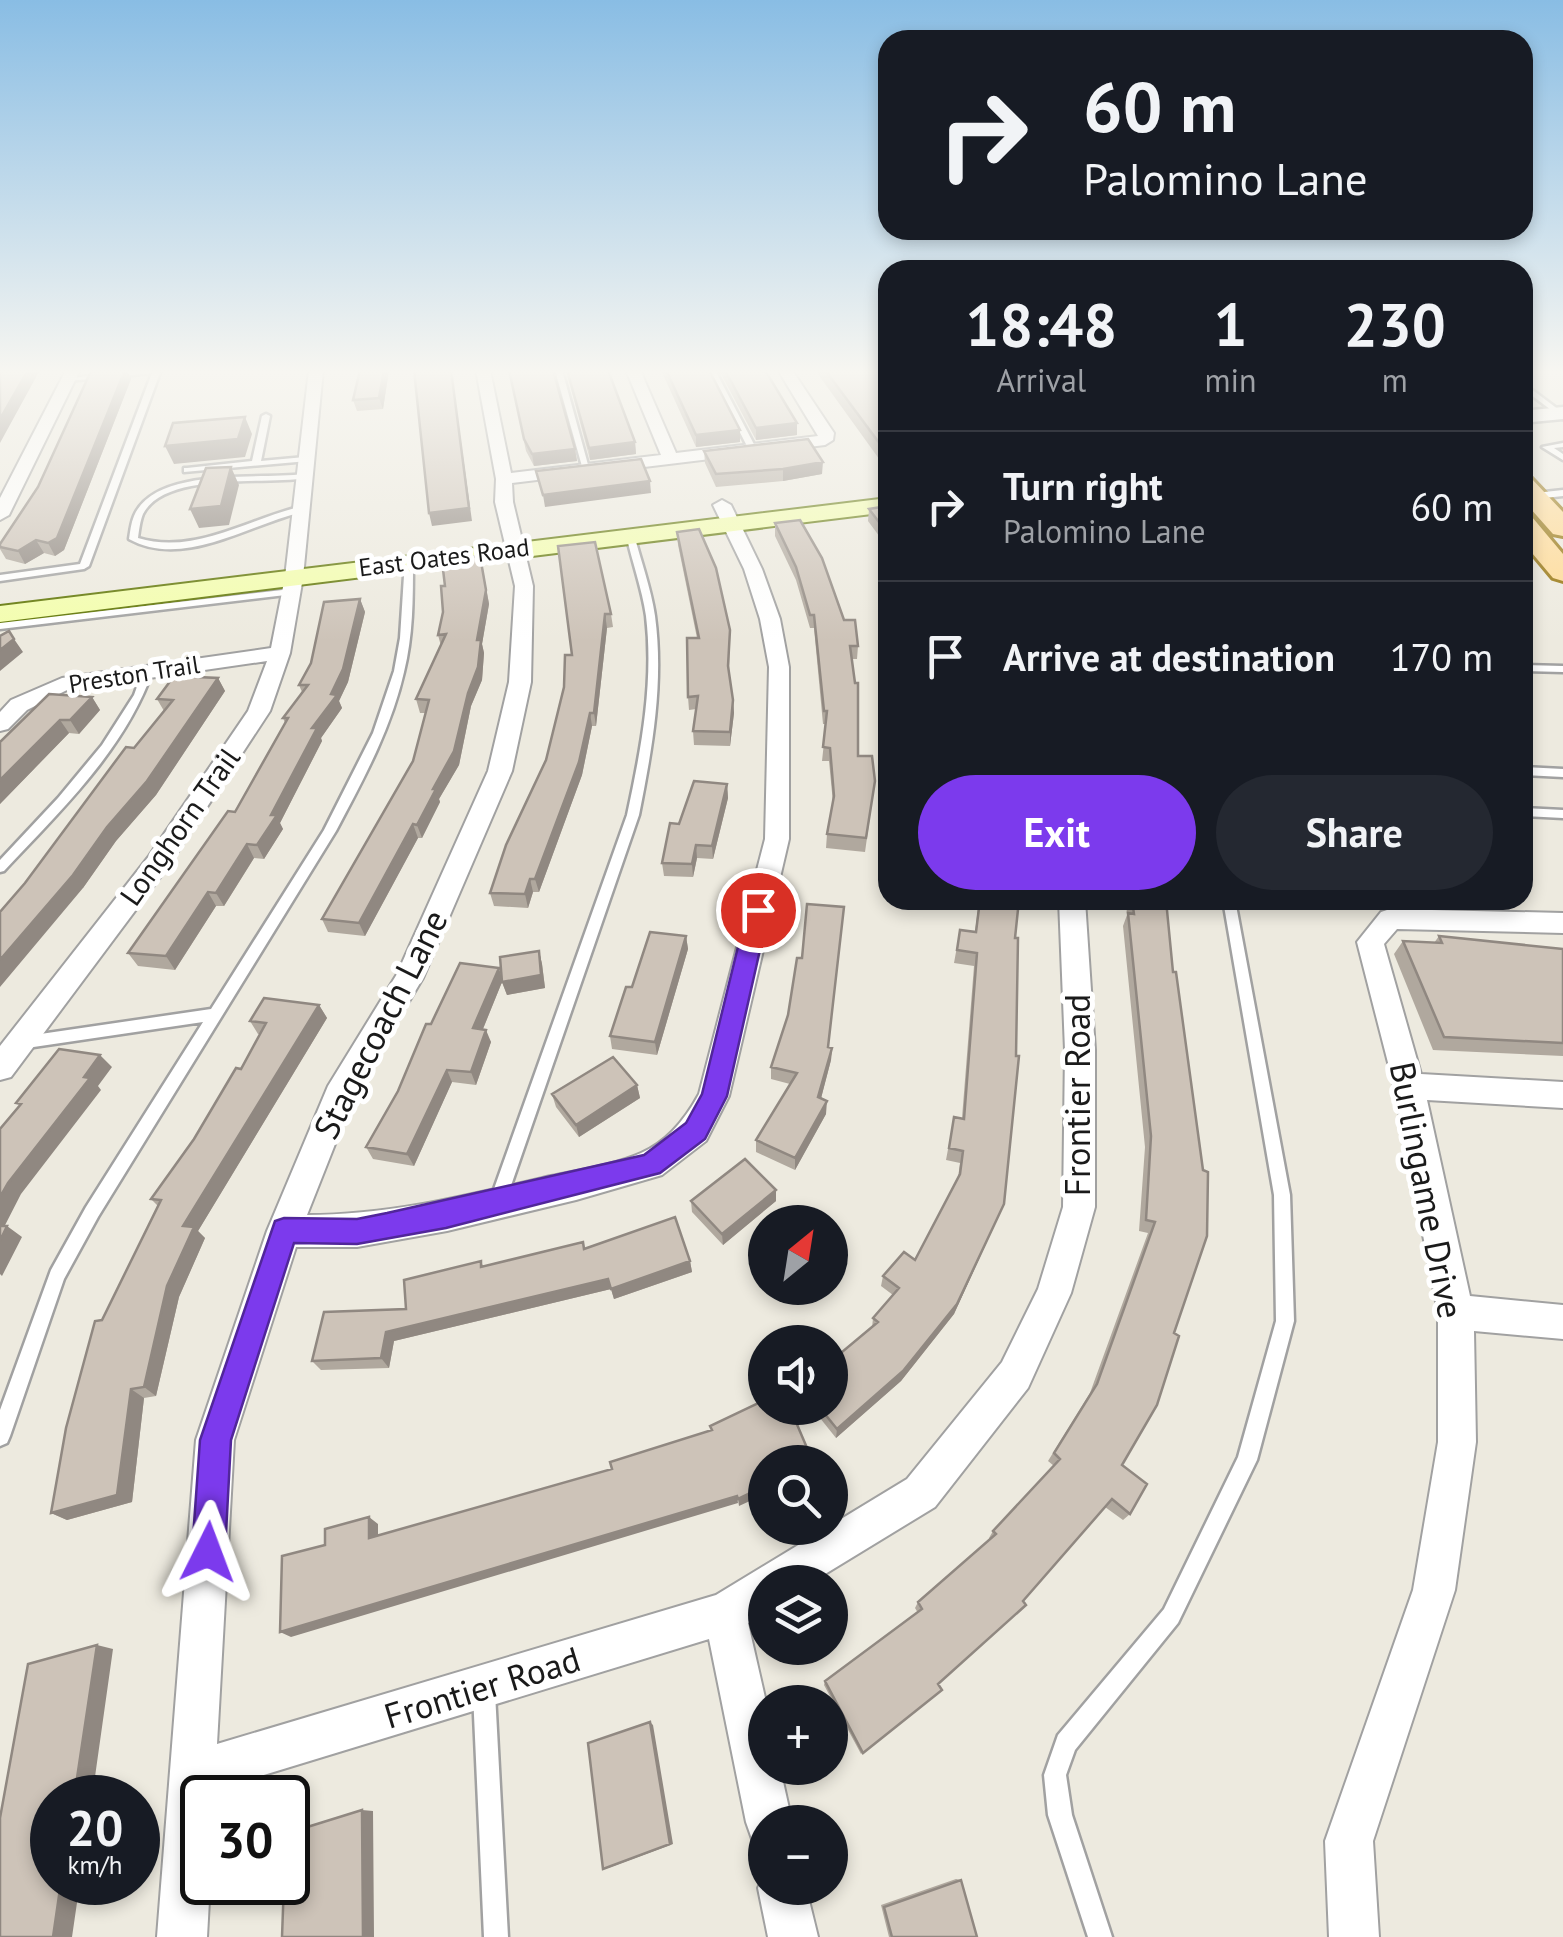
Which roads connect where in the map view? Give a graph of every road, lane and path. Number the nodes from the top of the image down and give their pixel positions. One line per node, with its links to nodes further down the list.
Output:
1 (27, 460): 20 (street)
2 (124, 460): 28 (lane)
3 (257, 460): 8 (lane)
4 (305, 460): 9 (street, Longhorn Trail)
5 (500, 460): 12 (street, Stagecoach Lane)
6 (584, 460): 11 (lane)
7 (668, 460): 11 (street)
8 (256, 464): 9 (lane); 10 (lane)
9 (304, 468): 18 (street, Longhorn Trail); 18 (lane)
10 (187, 470)
11 (587, 470): 12 (street)
12 (504, 479): 24 (street, Stagecoach Lane)
13 (878, 488): 19 (main road, East Oates Road)
14 (1533, 491): 15 (lane)
15 (1563, 494)
16 (1533, 495): 21 (main road)
17 (878, 506): 19 (main road, East Oates Road)
18 (300, 510): 27 (street, Longhorn Trail)
19 (726, 514): 22 (main road, East Oates Road); 24 (main road, East Oates Road); 50 (street)
20 (0, 515)
21 (1563, 528)
22 (630, 534): 24 (main road, East Oates Road); 50 (lane)
23 (1533, 537): 26 (main road)
24 (514, 538): 25 (main road, East Oates Road); 27 (main road, East Oates Road); 51 (street, Stagecoach Lane)
25 (408, 562): 27 (main road, East Oates Road); 45 (lane)
26 (1563, 572)
27 (293, 574): 29 (main road, East Oates Road); 30 (main road, East Oates Road); 31 (lane); 32 (street, Longhorn Trail)
28 (0, 578)
29 (0, 592)
30 (0, 614)
31 (0, 626)
32 (280, 653): 35 (street, Preston Trail); 46 (street, Longhorn Trail)
33 (1533, 668): 34 (lane)
34 (1563, 669)
35 (148, 670): 36 (street, Preston Trail); 41 (lane)
36 (0, 724)
37 (1533, 771): 38 (lane)
38 (1563, 772)
39 (1533, 813): 40 (lane)
40 (1563, 814)
41 (0, 868)
42 (1073, 910): 55 (street, Frontier Road)
43 (1231, 910): 65 (lane)
44 (1563, 923): 48 (street, Burlingame Drive)
45 (212, 1015): 46 (lane); 54 (lane)
46 (20, 1042): 47 (street, Longhorn Trail)
47 (0, 1068)
48 (1409, 1086): 49 (street); 52 (street, Burlingame Drive)
49 (1563, 1094)
50 (497, 1203): 51 (street)
51 (284, 1230): 59 (street, Stagecoach Lane)
52 (1456, 1312): 53 (street); 66 (street, Burlingame Drive)
53 (1563, 1322)
54 (0, 1436)
55 (802, 1565)
56 (748, 1599): 57 (street, Frontier Road)
57 (725, 1613): 58 (street, Frontier Road); 60 (street)
58 (484, 1686): 59 (street, Frontier Road); 63 (lane)
59 (194, 1774): 62 (street, Stagecoach Lane)
60 (765, 1805)
61 (785, 1905): 64 (street)
62 (182, 1937)
63 (496, 1937)
64 (792, 1937)
65 (1100, 1937)
66 (1354, 1937)

